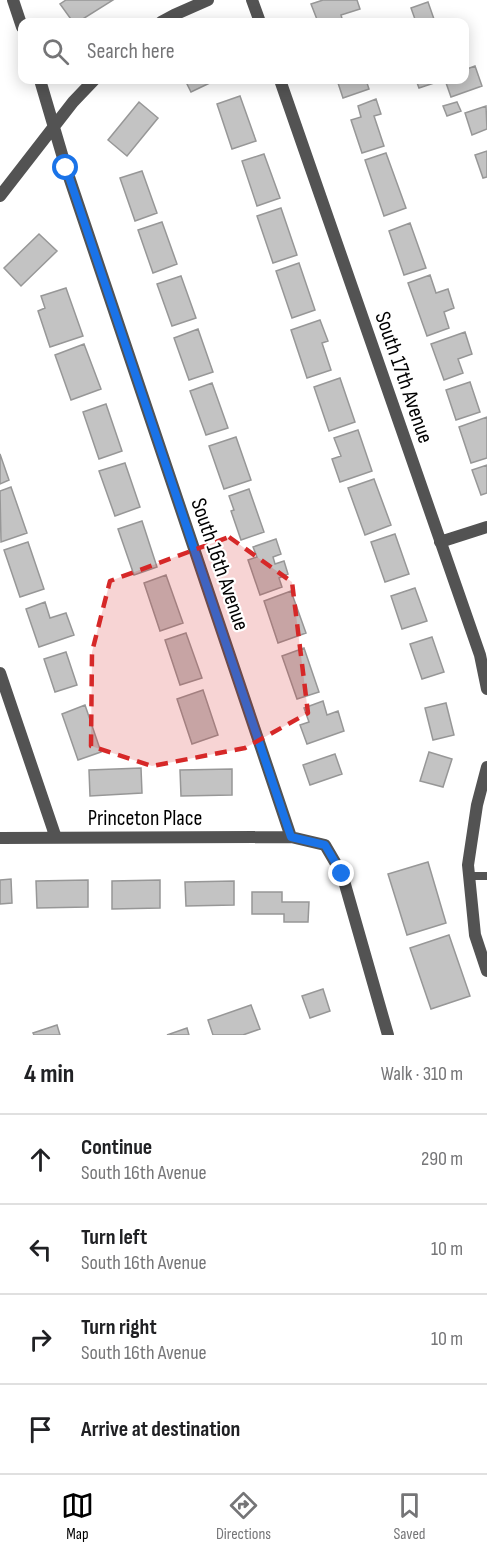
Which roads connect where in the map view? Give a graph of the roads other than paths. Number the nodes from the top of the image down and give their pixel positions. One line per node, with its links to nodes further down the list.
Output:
1 (13, 0): 4 (street)
2 (208, 0): 5 (street)
3 (252, 0): 6 (street)
4 (19, 18)
5 (168, 18)
6 (259, 18)
7 (41, 84): 10 (street, South 16th Avenue)
8 (90, 84): 10 (street)
9 (281, 84): 13 (street, South 17th Avenue)
10 (55, 128): 11 (street); 17 (street, South 16th Avenue)
11 (0, 196)
12 (487, 526): 13 (street)
13 (440, 542): 15 (street, South 17th Avenue)
14 (0, 674): 19 (street)
15 (487, 689)
16 (487, 767): 20 (street)
17 (291, 837): 19 (street, Princeton Place); 23 (street)
18 (0, 838): 19 (street, Princeton Place)
19 (56, 838)
20 (469, 876): 21 (lane); 22 (street)
21 (487, 876)
22 (487, 971)
23 (388, 1035)

